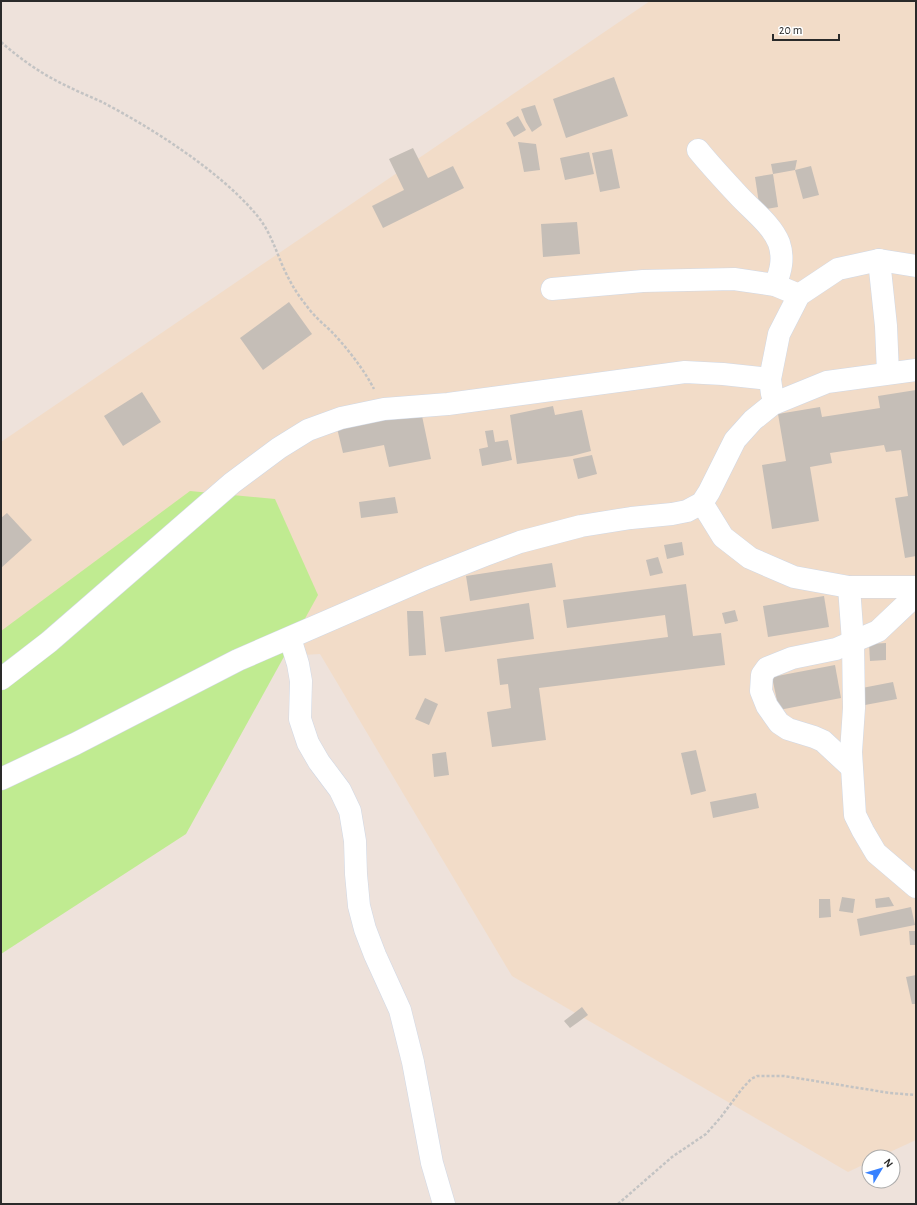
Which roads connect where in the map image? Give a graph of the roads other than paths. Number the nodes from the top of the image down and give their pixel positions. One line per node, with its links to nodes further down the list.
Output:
1 (698, 150): 4 (street)
2 (879, 260): 3 (street); 6 (street); 8 (street)
3 (916, 266)
4 (775, 285): 5 (street); 6 (street)
5 (552, 289)
6 (799, 295): 9 (street)
7 (916, 370): 8 (street)
8 (888, 373): 10 (street)
9 (770, 379): 10 (street); 17 (street)
10 (774, 404): 11 (street)
11 (702, 503): 12 (street); 15 (street)
12 (849, 587): 13 (street); 16 (street)
13 (916, 587)
14 (916, 595): 16 (street)
15 (290, 638): 19 (street); 21 (street)
16 (853, 642): 18 (street); 18 (street)
17 (1, 679)
18 (851, 767): 20 (street)
19 (1, 779)
20 (916, 887)
21 (444, 1204)

